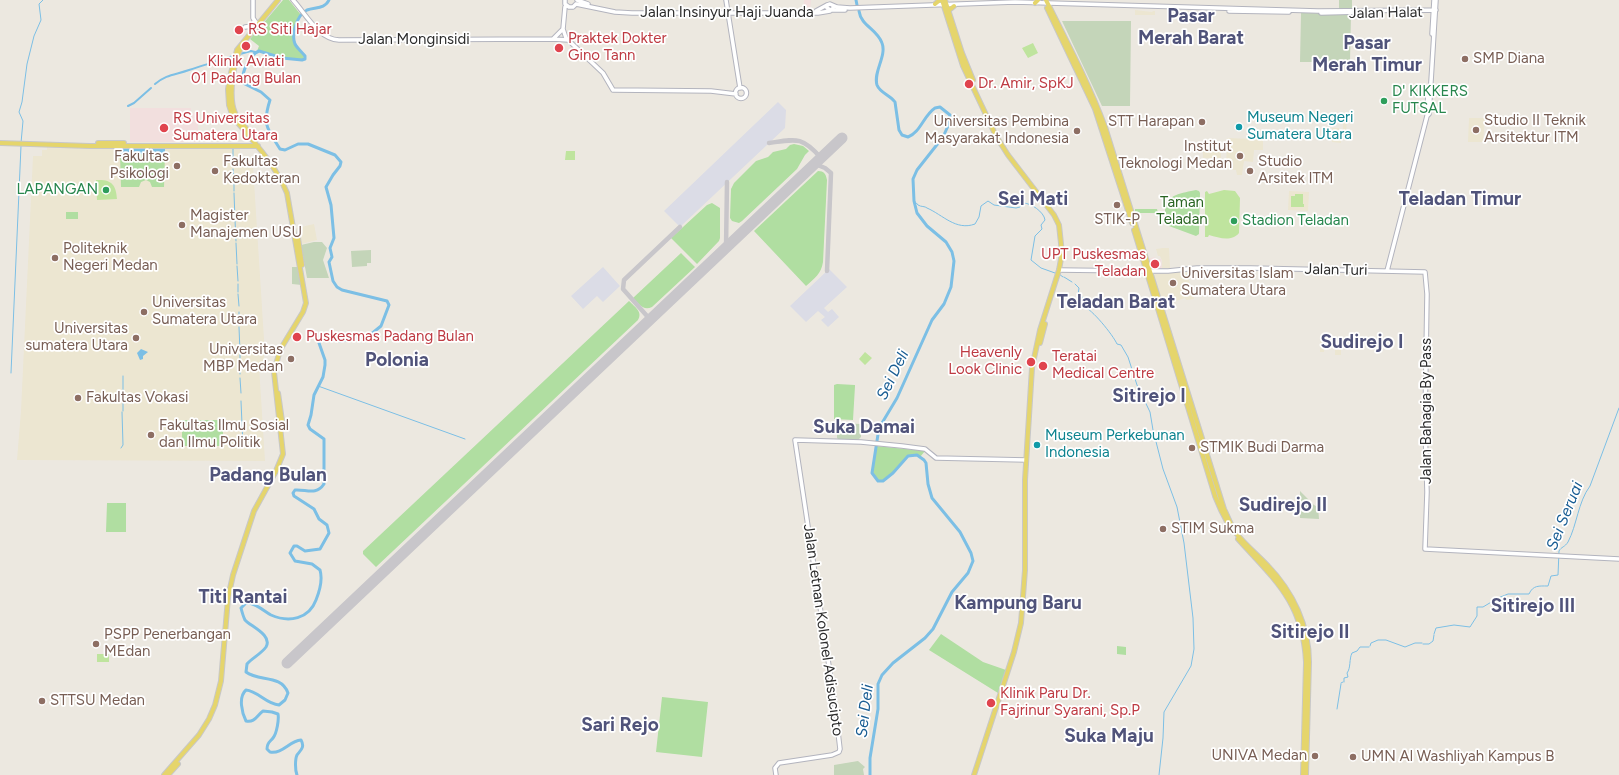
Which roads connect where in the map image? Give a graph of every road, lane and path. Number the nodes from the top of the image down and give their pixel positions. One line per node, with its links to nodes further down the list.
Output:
1 (254, 0): 17 (main road); 18 (main road)
2 (280, 0): 18 (main road)
3 (293, 0): 21 (main road, Jalan Monginsidi)
4 (565, 0): 13 (main road)
5 (727, 0): 16 (main road)
6 (1435, 0): 15 (main road)
7 (1036, 1): 9 (main road); 12 (main road)
8 (576, 2): 13 (main road); 16 (main road, Jalan Insinyur Haji Juanda)
9 (1046, 3): 12 (main road); 15 (main road, Jalan Halat); 28 (main road)
10 (944, 4): 11 (main road); 11 (main road); 12 (main road); 12 (main road); 31 (main road)
11 (937, 5): 14 (main road, Jalan Insinyur Haji Juanda)
12 (953, 5)
13 (567, 6): 20 (main road)
14 (832, 9): 16 (main road, Jalan Insinyur Haji Juanda); 16 (main road, Jalan Insinyur Haji Juanda)
15 (1434, 11): 29 (main road)
16 (729, 12): 22 (main road)
17 (254, 21): 18 (main road); 19 (main road)
18 (259, 25): 23 (main road)
19 (245, 27)
20 (563, 29): 21 (main road); 22 (main road)
21 (553, 39): 22 (main road, Jalan Monginsidi)
22 (568, 40)
23 (232, 73): 24 (main road); 27 (main road)
24 (250, 137): 26 (main road); 27 (main road)
25 (0, 142): 26 (main road)
26 (249, 145): 27 (main road); 27 (main road)
27 (258, 146): 33 (main road)
28 (1148, 271): 29 (main road, Jalan Turi); 31 (main road, Jalan Turi); 41 (main road)
29 (1388, 271): 30 (main road, Jalan Turi)
30 (1426, 272): 35 (main road, Jalan Bahagia By Pass)
31 (1059, 273): 32 (main road)
32 (1030, 408): 34 (main road); 36 (main road)
33 (280, 414): 37 (main road); 38 (main road)
34 (1026, 460): 36 (main road); 39 (main road, Jalan Letnan Kolonel Adisucipto)
35 (1619, 559)
36 (1023, 603): 40 (main road)
37 (164, 775)
38 (168, 775)
39 (776, 775)
40 (975, 775)
41 (1304, 775)

